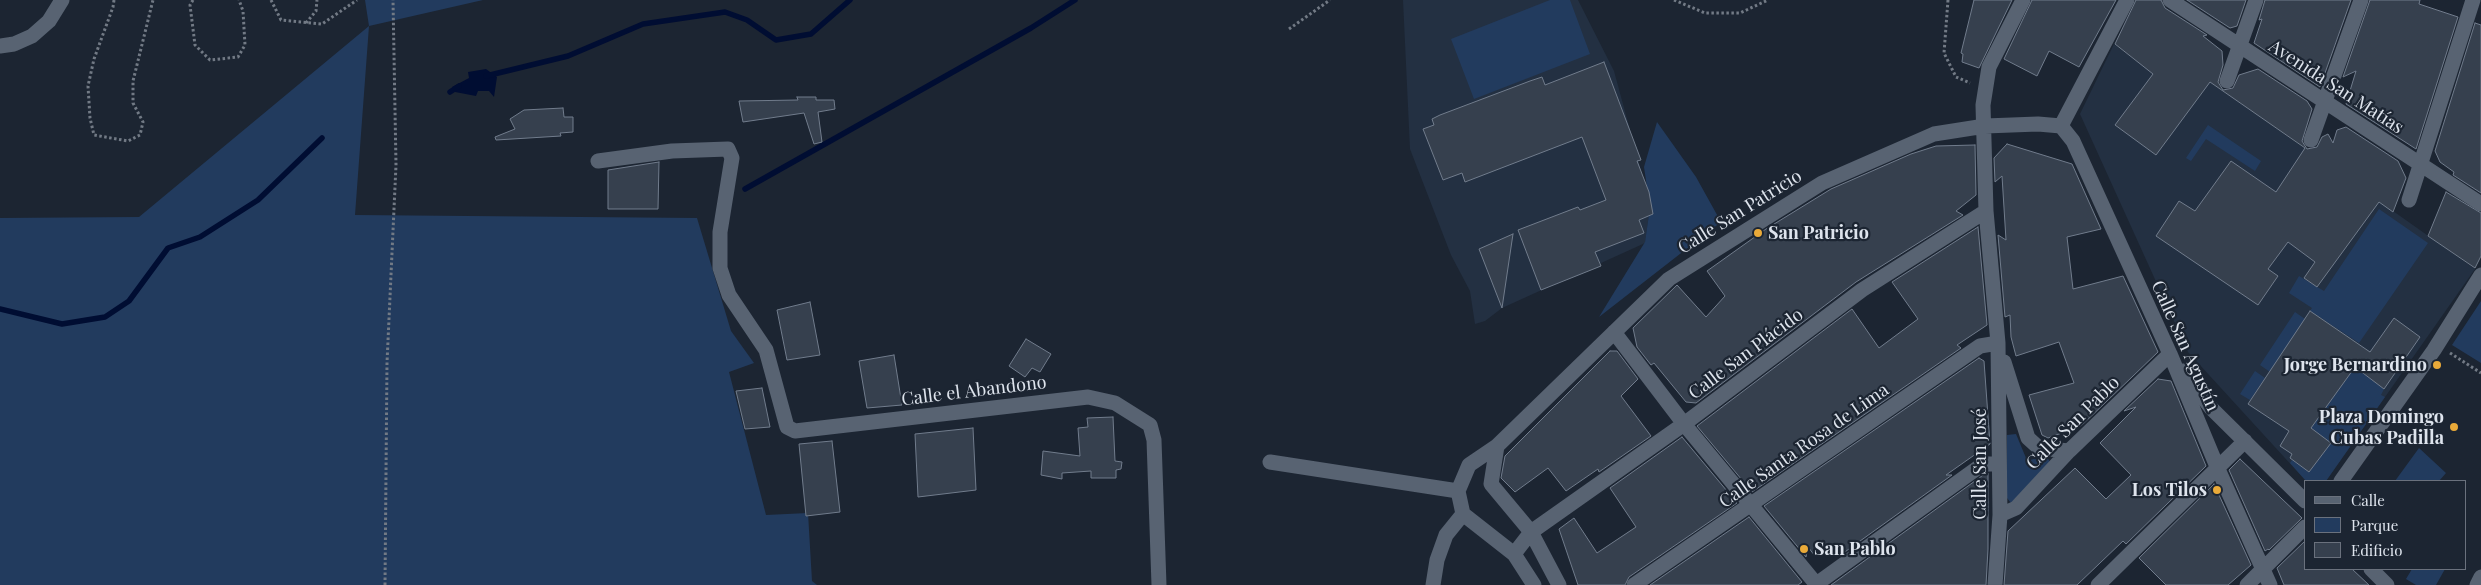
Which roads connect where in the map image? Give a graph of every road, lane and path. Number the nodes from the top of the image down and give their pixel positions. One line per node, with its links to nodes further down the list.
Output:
1 (62, 0): 22 (street)
2 (114, 0): 3 (path)
3 (153, 0)
4 (193, 0): 5 (path)
5 (239, 0)
6 (271, 0): 20 (path)
7 (317, 0): 20 (path)
8 (357, 0): 20 (path)
9 (393, 0): 61 (path)
10 (1330, 0): 21 (path)
11 (1674, 0): 12 (path)
12 (1768, 0)
13 (1948, 0): 25 (path)
14 (2023, 0): 25 (street, Calle San José)
15 (2127, 0): 28 (street)
16 (2170, 0): 23 (street, Avenida San Matías)
17 (2256, 0): 23 (street)
18 (2360, 0): 26 (street)
19 (2473, 0): 31 (street)
20 (305, 24)
21 (1289, 29)
22 (0, 46)
23 (2240, 46): 24 (street); 26 (street, Avenida San Matías)
24 (2227, 81)
25 (1984, 89): 27 (street, Calle San José)
26 (2326, 102): 29 (street); 31 (street, Avenida San Matías)
27 (1985, 126): 28 (street, Calle San Patricio); 34 (street, Calle San José); 36 (street, Calle San Patricio)
28 (2061, 126): 39 (street, Calle San Agustín)
29 (2311, 140)
30 (598, 161): 62 (street, Calle el Abandono)
31 (2420, 164): 32 (street); 33 (street, Avenida San Matías)
32 (2409, 200)
33 (2481, 204)
34 (1986, 211): 37 (street, Calle San José); 41 (street, Calle San Plácido)
35 (2481, 275): 38 (street)
36 (1614, 332): 41 (street); 43 (street, Calle San Patricio)
37 (1998, 343): 44 (street, Calle San José); 46 (street, Calle San José); 52 (street, Calle Santa Rosa de Lima)
38 (2437, 344): 40 (path); 48 (street)
39 (2170, 354): 42 (street); 44 (street, Calle San Pablo); 47 (street, Calle San Agustín)
40 (2481, 373)
41 (1684, 424): 52 (street); 56 (street, Calle San Plácido)
42 (2245, 441): 47 (street); 51 (street)
43 (1497, 446): 49 (street); 50 (street, Calle San Patricio)
44 (2069, 451): 54 (street, Calle San Pablo)
45 (1270, 462): 50 (street)
46 (1999, 464): 54 (street, Calle San José); 67 (street, Calle San Pablo)
47 (2218, 469): 58 (street, Calle San Agustín); 69 (street)
48 (2342, 480)
49 (1491, 484): 50 (street); 56 (street)
50 (1461, 485): 53 (street)
51 (2304, 500)
52 (1751, 505): 66 (street, Calle Santa Rosa de Lima); 67 (street)
53 (1463, 514): 57 (street); 63 (street)
54 (2000, 514): 68 (street, Calle San José)
55 (2304, 528): 58 (street)
56 (1531, 532): 57 (street, Calle San Plácido); 65 (street)
57 (1514, 554): 64 (street)
58 (2263, 570): 70 (street); 71 (street, Calle San Agustín)
59 (2372, 570): 72 (street)
60 (2481, 577): 73 (street)
61 (385, 585)
62 (1159, 585)
63 (1433, 585)
64 (1534, 585)
65 (1559, 585)
66 (1634, 585)
67 (1816, 585)
68 (1995, 585)
69 (2098, 585)
70 (2247, 585)
71 (2270, 585)
72 (2387, 585)
73 (2477, 585)

